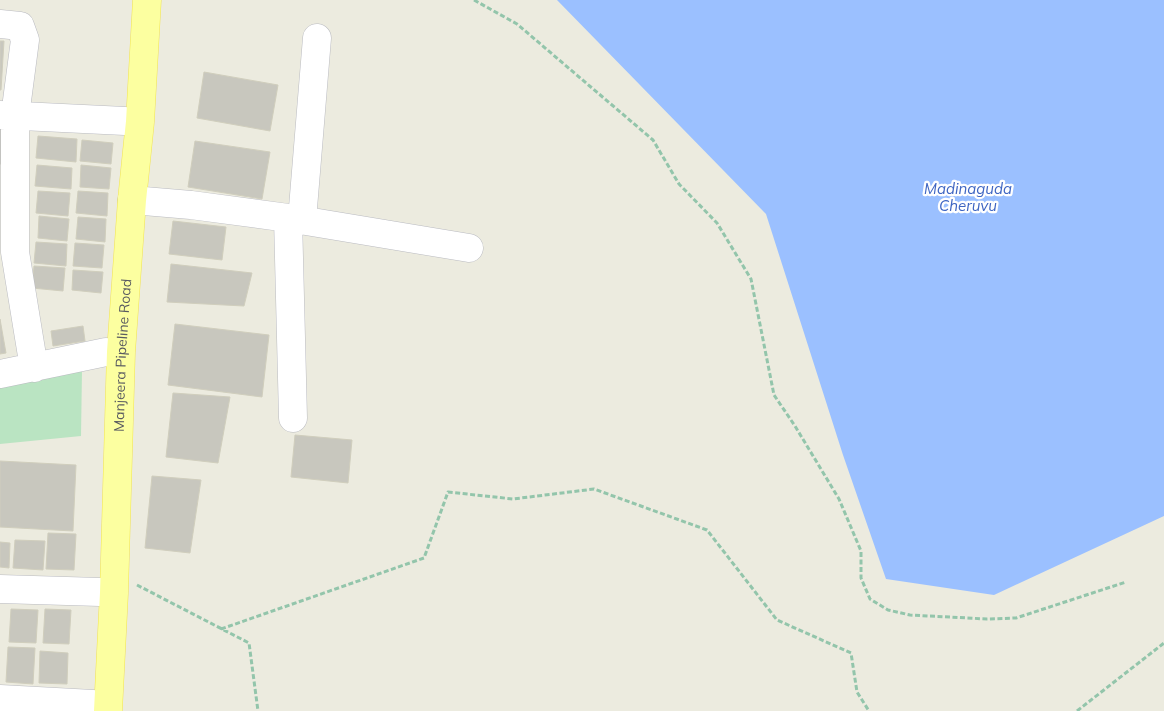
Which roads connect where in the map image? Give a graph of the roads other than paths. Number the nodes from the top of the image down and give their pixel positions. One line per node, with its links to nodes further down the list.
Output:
1 (132, 0): 6 (main road, Manjeera Pipeline Road)
2 (148, 0): 7 (main road, Manjeera Pipeline Road)
3 (0, 24): 5 (street)
4 (317, 38): 8 (street)
5 (8, 115): 6 (street); 10 (street)
6 (125, 121): 11 (main road, Manjeera Pipeline Road)
7 (132, 200): 8 (street); 15 (main road, Manjeera Pipeline Road)
8 (295, 219): 9 (street); 14 (street)
9 (469, 248)
10 (7, 253): 12 (street)
11 (106, 352): 12 (street); 15 (main road, Manjeera Pipeline Road)
12 (34, 368): 13 (street)
13 (0, 374)
14 (293, 418)
15 (107, 583): 16 (street); 18 (main road, Manjeera Pipeline Road)
16 (0, 589)
17 (0, 699): 18 (street)
18 (98, 708)

